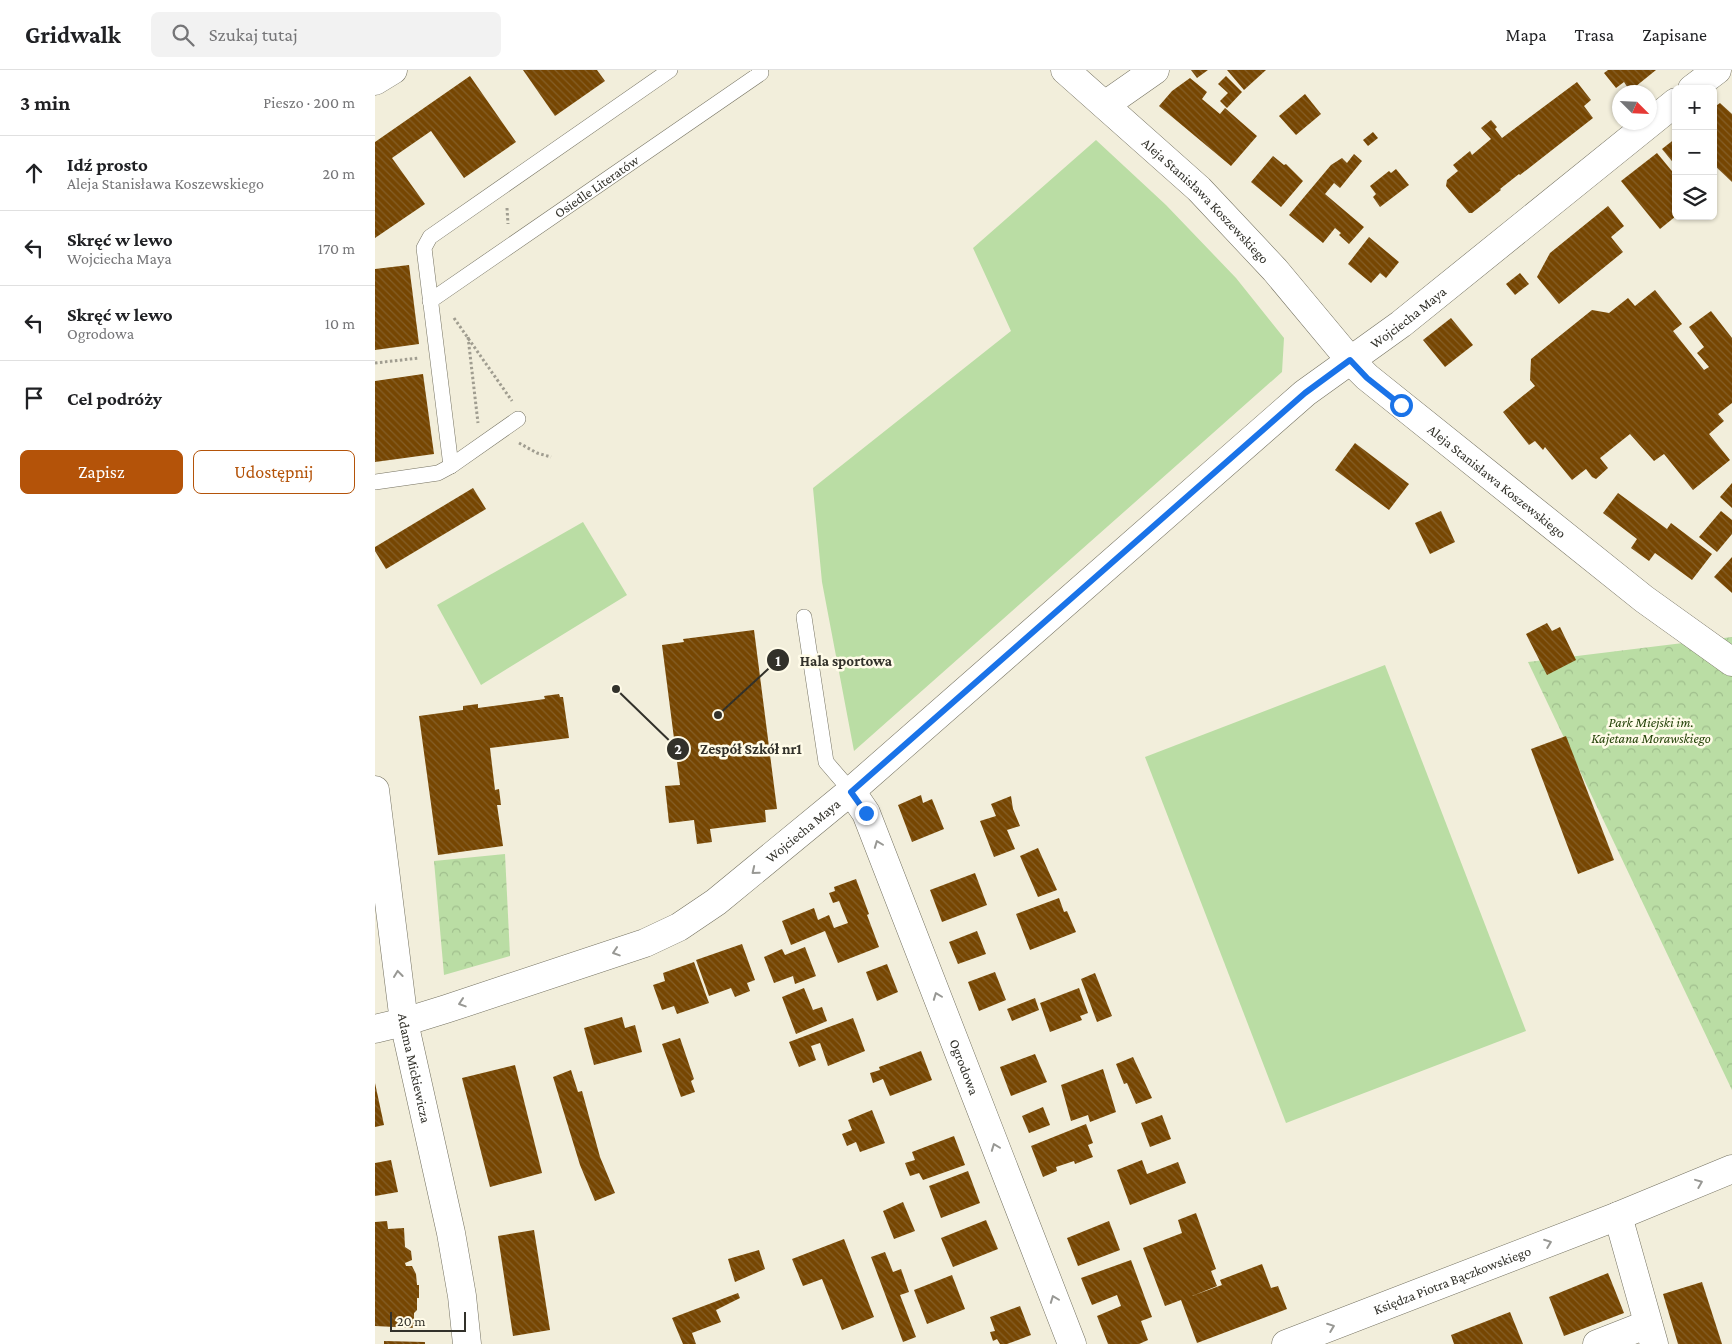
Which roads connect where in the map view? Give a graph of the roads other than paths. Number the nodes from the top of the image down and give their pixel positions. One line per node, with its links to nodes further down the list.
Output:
1 (393, 70): 7 (street)
2 (670, 70): 11 (lane)
3 (759, 70): 11 (lane, Osiedle Literatów)
4 (1065, 70): 9 (street, Aleja Stanisława Koszewskiego)
5 (1155, 70): 9 (street)
6 (1717, 70): 8 (street)
7 (375, 81)
8 (1697, 85)
9 (1105, 105): 12 (street, Aleja Stanisława Koszewskiego)
10 (1672, 105): 12 (street, Wojciecha Maya)
11 (430, 301): 14 (lane)
12 (1350, 360): 17 (street, Aleja Stanisława Koszewskiego); 19 (street, Wojciecha Maya)
13 (518, 418): 14 (lane)
14 (451, 466): 15 (lane)
15 (375, 482)
16 (804, 617): 19 (lane)
17 (1732, 662)
18 (375, 790): 20 (street, Adama Mickiewicza, one-way to 18)
19 (851, 792): 20 (street, Wojciecha Maya, one-way to 20); 26 (street, Ogrodowa, one-way to 19)
20 (404, 1022): 21 (street, Wojciecha Maya); 25 (street, Adama Mickiewicza)
21 (375, 1029)
22 (1732, 1169): 23 (street, Księdza Piotra Bączkowskiego, one-way to 22)
23 (1618, 1216): 24 (street); 27 (street, Księdza Piotra Bączkowskiego, one-way to 23)
24 (1651, 1334): 28 (street)
25 (467, 1344)
26 (1072, 1344)
27 (1286, 1344)
28 (1597, 1344)

